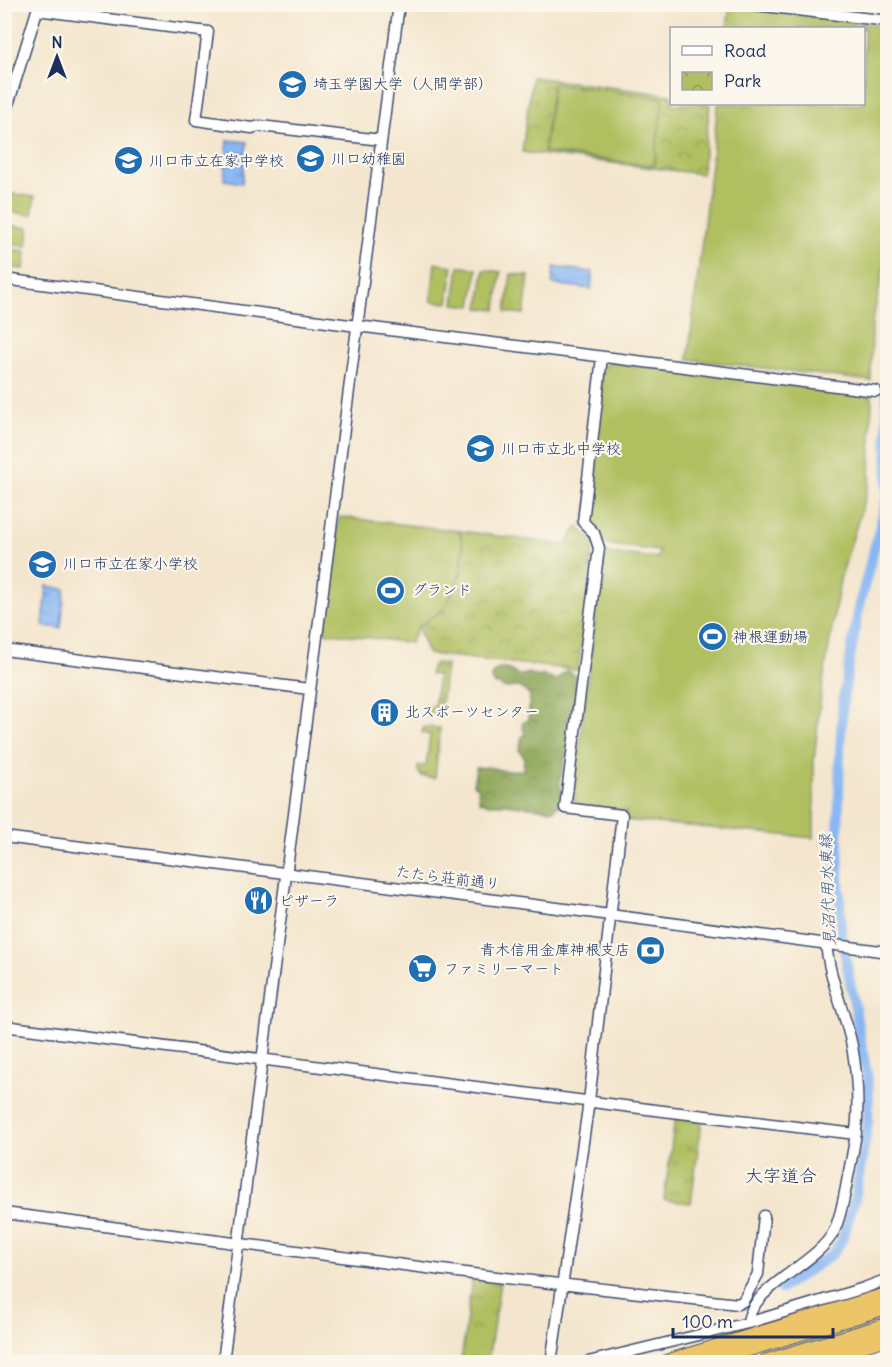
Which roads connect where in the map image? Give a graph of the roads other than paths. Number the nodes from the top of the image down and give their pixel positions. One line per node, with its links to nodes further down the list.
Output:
1 (399, 4): 6 (street)
2 (747, 4): 4 (street)
3 (38, 7): 5 (street); 6 (street)
4 (888, 21)
5 (4, 118)
6 (381, 140): 8 (street)
7 (4, 279): 8 (street)
8 (357, 326): 9 (street); 12 (street)
9 (602, 357): 10 (street); 15 (street)
10 (876, 391)
11 (4, 650): 12 (street)
12 (309, 689): 14 (street)
13 (4, 837): 14 (street, たたら荘前通り)
14 (286, 873): 15 (street, たたら荘前通り); 19 (street)
15 (610, 915): 16 (street, たたら荘前通り); 20 (street)
16 (830, 944): 17 (street, たたら荘前通り); 21 (street)
17 (888, 952)
18 (4, 1026): 19 (street)
19 (261, 1059): 20 (street); 24 (street)
20 (589, 1101): 21 (street); 26 (street)
21 (856, 1134): 29 (street)
22 (4, 1213): 24 (street)
23 (764, 1216): 26 (street)
24 (237, 1244): 26 (street); 35 (street)
25 (888, 1280): 29 (street)
26 (562, 1283): 36 (street)
27 (888, 1295): 34 (highway)
28 (888, 1306): 38 (highway)
29 (748, 1323): 32 (street)
30 (888, 1325): 39 (highway)
31 (888, 1337): 40 (highway)
32 (668, 1342): 34 (street); 37 (street)
33 (888, 1352): 41 (street)
34 (671, 1358)
35 (223, 1362)
36 (553, 1362)
37 (588, 1362)
38 (705, 1362)
39 (766, 1362)
40 (807, 1362)
41 (853, 1362)

